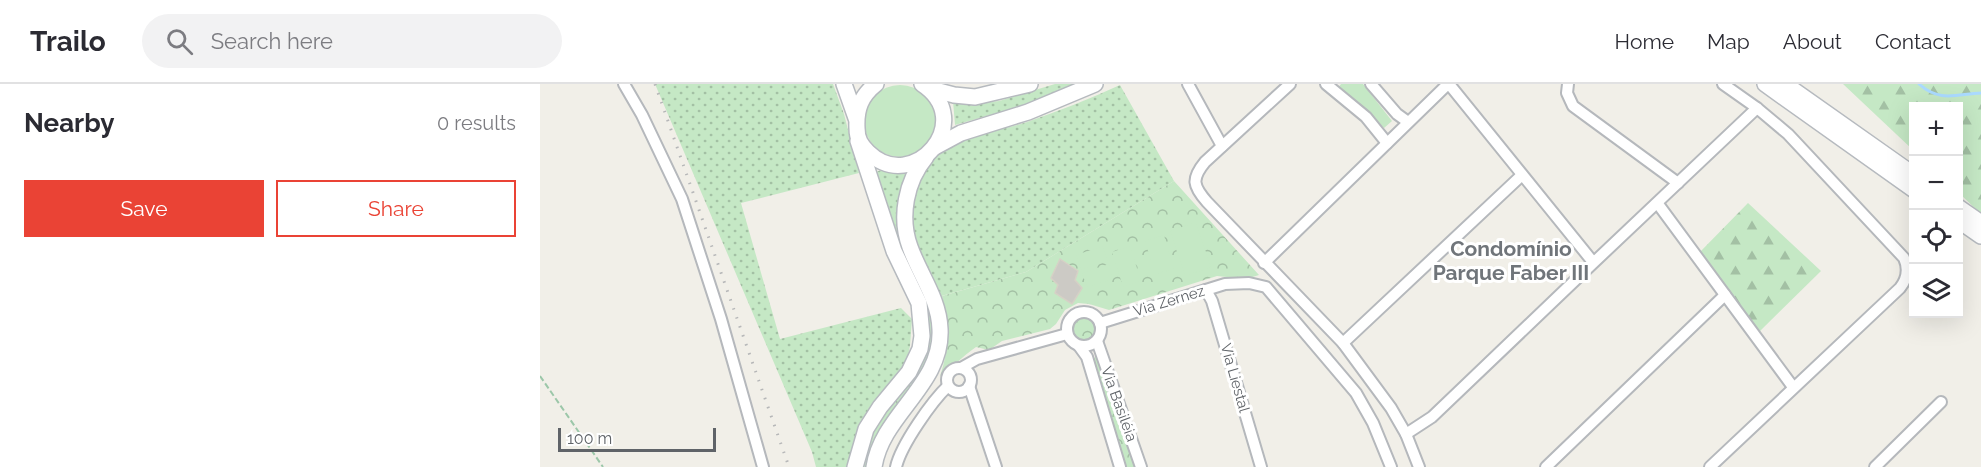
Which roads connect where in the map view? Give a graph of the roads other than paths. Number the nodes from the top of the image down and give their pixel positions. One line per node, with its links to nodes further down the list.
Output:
1 (624, 84): 48 (street)
2 (844, 84): 17 (street)
3 (876, 84): 17 (street)
4 (1030, 84): 15 (street)
5 (1095, 84): 22 (street)
6 (1188, 84): 21 (street)
7 (1290, 84): 21 (street)
8 (1326, 84): 20 (street)
9 (1371, 84): 18 (street)
10 (1449, 84): 18 (street); 24 (street)
11 (1568, 84): 25 (street)
12 (1723, 84): 16 (street)
13 (1765, 84): 26 (street)
14 (1785, 84): 23 (street)
15 (927, 86): 22 (street)
16 (1758, 108): 25 (street); 45 (street)
17 (856, 118): 19 (street)
18 (1408, 123): 20 (street)
19 (858, 141): 22 (street); 36 (street)
20 (1387, 143): 33 (street)
21 (1222, 146): 33 (street)
22 (931, 152): 36 (street)
23 (1909, 171)
24 (1522, 175): 32 (street); 40 (street)
25 (1678, 183): 27 (street)
26 (1909, 186)
27 (1658, 204): 32 (street); 35 (street)
28 (1963, 210): 30 (street)
29 (1963, 223): 31 (street)
30 (1981, 223)
31 (1981, 236)
32 (1593, 261): 47 (street)
33 (1264, 263): 40 (street)
34 (1206, 290): 37 (street, Via Zernez); 55 (street, Via Liestal); 56 (street, Via Zernez)
35 (1725, 295): 45 (street); 58 (street)
36 (926, 301): 49 (street); 50 (street)
37 (1100, 323): 38 (street); 39 (street)
38 (1067, 334): 41 (street); 42 (street)
39 (1097, 341): 41 (street); 54 (street, Via Basiléia)
40 (1343, 343): 47 (street)
41 (1079, 346): 53 (street, Via Basiléia)
42 (960, 368): 43 (street); 44 (street)
43 (948, 386): 44 (street); 51 (street)
44 (969, 386): 52 (street)
45 (1793, 387): 59 (street)
46 (1941, 402): 60 (street)
47 (1406, 434): 57 (street)
48 (763, 467)
49 (855, 467)
50 (874, 467)
51 (896, 467)
52 (996, 467)
53 (1120, 467)
54 (1141, 467)
55 (1260, 467)
56 (1391, 467)
57 (1419, 467)
58 (1546, 467)
59 (1710, 467)
60 (1875, 467)

